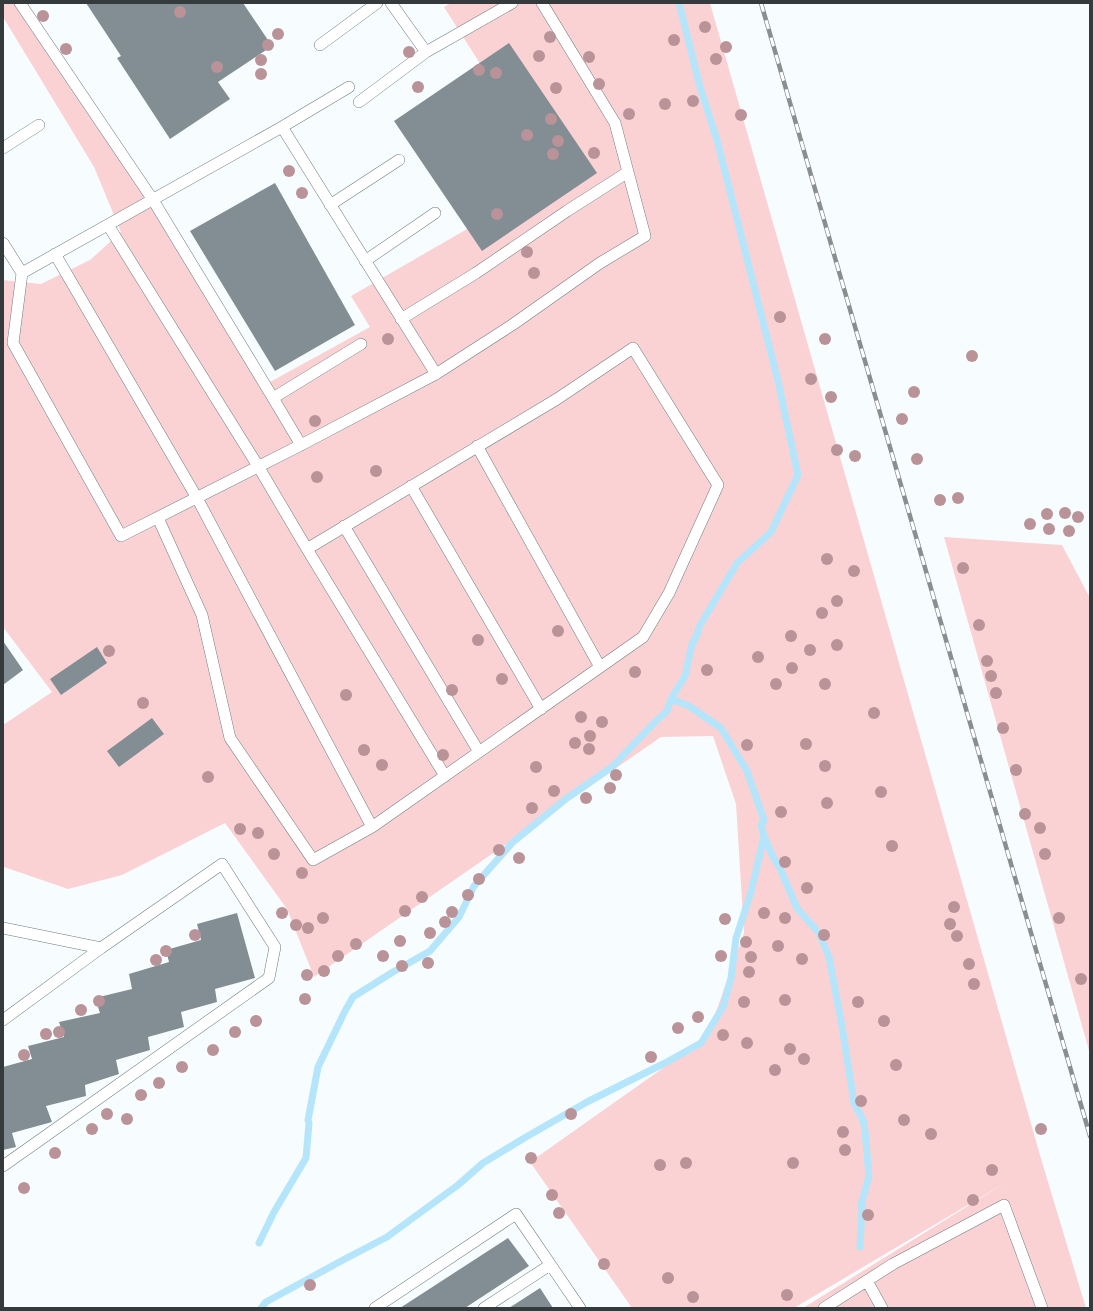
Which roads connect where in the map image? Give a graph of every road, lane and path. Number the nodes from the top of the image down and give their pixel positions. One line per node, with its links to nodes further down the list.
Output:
1 (20, 3): 15 (lane)
2 (377, 3): 6 (lane)
3 (391, 3): 7 (lane)
4 (512, 3): 7 (lane)
5 (542, 3): 14 (lane)
6 (320, 44)
7 (426, 52): 9 (lane)
8 (349, 87): 11 (lane)
9 (359, 102)
10 (39, 125): 12 (lane)
11 (282, 127): 15 (lane); 16 (lane)
12 (3, 148)
13 (399, 160): 16 (lane)
14 (628, 172): 23 (lane); 25 (lane)
15 (152, 200): 18 (lane); 26 (lane)
16 (330, 205): 21 (lane)
17 (435, 213): 21 (lane)
18 (108, 225): 20 (lane); 29 (lane)
19 (3, 243): 22 (lane)
20 (55, 254): 22 (lane); 31 (lane)
21 (365, 261): 23 (lane)
22 (22, 272): 32 (lane)
23 (401, 318): 25 (lane)
24 (360, 344): 26 (lane)
25 (436, 374): 27 (lane)
26 (273, 398): 27 (lane)
27 (302, 445): 29 (lane)
28 (477, 446): 30 (lane); 35 (lane); 35 (lane)
29 (258, 466): 31 (lane); 34 (lane)
30 (411, 486): 33 (lane); 36 (lane)
31 (197, 498): 32 (lane); 39 (lane)
32 (158, 518): 39 (lane)
33 (344, 526): 34 (lane); 37 (lane)
34 (306, 549): 38 (lane)
35 (600, 667): 36 (lane)
36 (542, 709): 37 (lane)
37 (479, 752): 38 (lane)
38 (445, 776): 39 (lane)
39 (372, 827)
40 (4, 929): 41 (lane)
41 (102, 948): 42 (lane); 43 (lane)
42 (3, 1020)
43 (3, 1166)
44 (550, 1265): 46 (lane); 47 (lane); 48 (lane)
45 (866, 1281): 49 (lane); 50 (lane); 51 (lane)
46 (375, 1308)
47 (484, 1308)
48 (580, 1308)
49 (824, 1308)
50 (882, 1308)
51 (1042, 1308)

